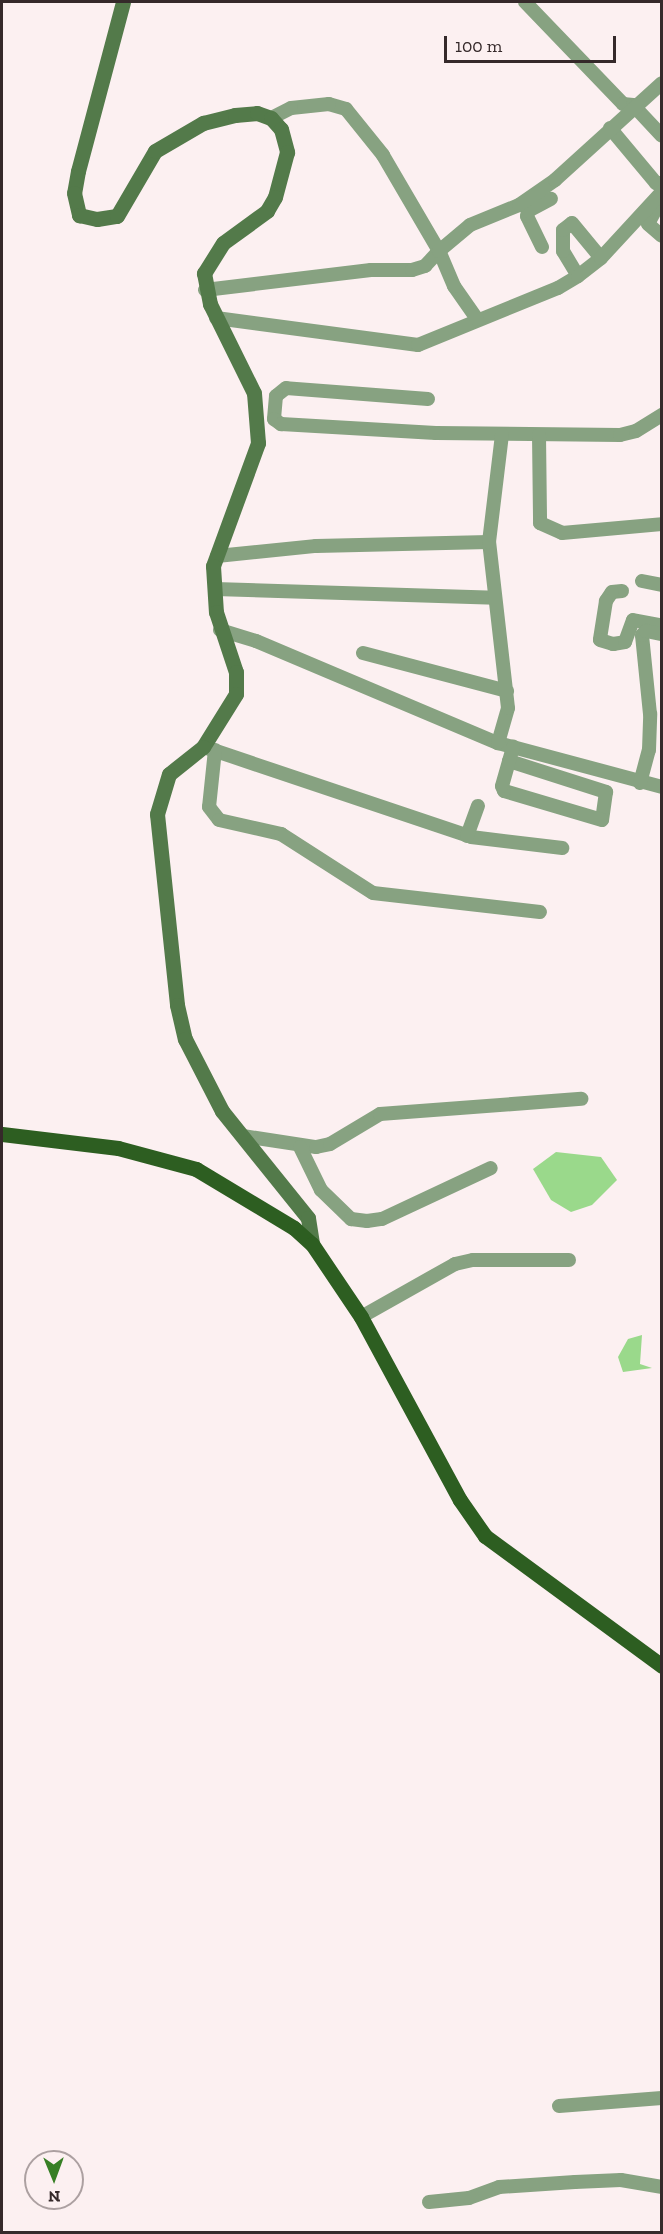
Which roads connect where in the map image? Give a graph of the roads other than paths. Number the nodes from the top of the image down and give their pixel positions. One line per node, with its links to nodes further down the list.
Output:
1 (123, 2): 5 (street)
2 (525, 2): 4 (street)
3 (662, 83): 4 (street)
4 (633, 105): 6 (street); 7 (street)
5 (271, 118): 12 (street); 15 (street)
6 (610, 128): 8 (street); 9 (street)
7 (662, 136)
8 (660, 190): 10 (street); 13 (street)
9 (550, 198): 11 (street); 12 (street)
10 (662, 236)
11 (542, 247)
12 (439, 251): 15 (street); 17 (street)
13 (601, 258): 14 (street); 14 (street)
14 (578, 276): 17 (street)
15 (205, 290): 16 (street)
16 (216, 318): 17 (street); 24 (street)
17 (477, 319)
18 (428, 399): 20 (street)
19 (662, 415): 21 (street)
20 (502, 435): 21 (street); 23 (street)
21 (539, 435): 22 (street)
22 (662, 524)
23 (489, 542): 24 (street); 29 (street)
24 (217, 555): 27 (street)
25 (642, 581): 26 (street)
26 (662, 585)
27 (215, 589): 29 (street); 31 (street)
28 (622, 591): 30 (street)
29 (495, 598): 34 (street)
30 (662, 626)
31 (220, 630): 35 (street); 36 (street)
32 (662, 634): 38 (street)
33 (363, 653): 34 (street)
34 (507, 691): 35 (street)
35 (498, 743): 37 (street)
36 (209, 748): 41 (street); 43 (street); 46 (street)
37 (511, 754): 37 (street); 38 (street)
38 (640, 783): 39 (street)
39 (662, 787)
40 (478, 806): 41 (street)
41 (467, 836): 42 (street)
42 (562, 848)
43 (540, 912)
44 (581, 1099): 47 (street)
45 (2, 1134): 49 (main road)
46 (243, 1136): 47 (street); 49 (street)
47 (300, 1146): 48 (street)
48 (491, 1168)
49 (312, 1244): 51 (main road)
50 (569, 1260): 51 (street)
51 (361, 1317): 52 (main road)
52 (662, 1666)
53 (662, 2098): 54 (street)
54 (559, 2106)
55 (662, 2187): 56 (street)
56 (429, 2202)

